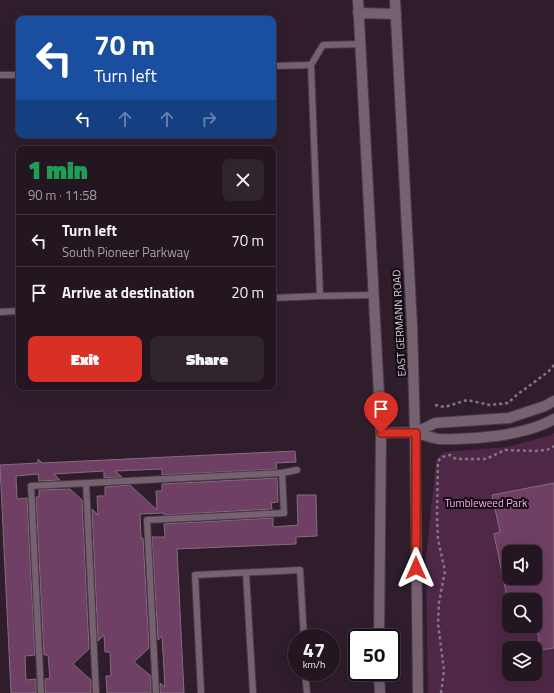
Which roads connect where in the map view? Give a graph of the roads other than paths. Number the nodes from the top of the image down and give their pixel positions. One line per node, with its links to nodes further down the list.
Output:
1 (358, 0): 3 (main road)
2 (395, 0): 4 (main road, EAST GERMANN ROAD)
3 (358, 13): 4 (main road); 5 (main road)
4 (396, 14): 18 (main road, EAST GERMANN ROAD)
5 (360, 44): 6 (lane); 10 (main road)
6 (311, 65): 7 (lane); 11 (lane)
7 (276, 66)
8 (0, 75): 9 (lane)
9 (16, 75)
10 (374, 295): 11 (lane); 17 (main road)
11 (320, 296): 12 (lane)
12 (276, 298)
13 (16, 311): 14 (lane)
14 (0, 312)
15 (554, 401): 18 (main road)
16 (554, 419): 18 (main road)
17 (381, 433): 18 (main road); 24 (main road)
18 (416, 433): 34 (main road, EAST GERMANN ROAD)
19 (297, 470): 20 (lane)
20 (282, 473): 21 (lane); 29 (lane)
21 (86, 483): 27 (lane); 28 (lane)
22 (246, 573): 23 (lane); 30 (lane); 31 (lane)
23 (303, 629)
24 (379, 629)
25 (305, 681): 32 (lane)
26 (379, 681): 33 (main road)
27 (41, 693)
28 (96, 693)
29 (156, 693)
30 (202, 693)
31 (253, 693)
32 (306, 693)
33 (380, 693)
34 (418, 693)

